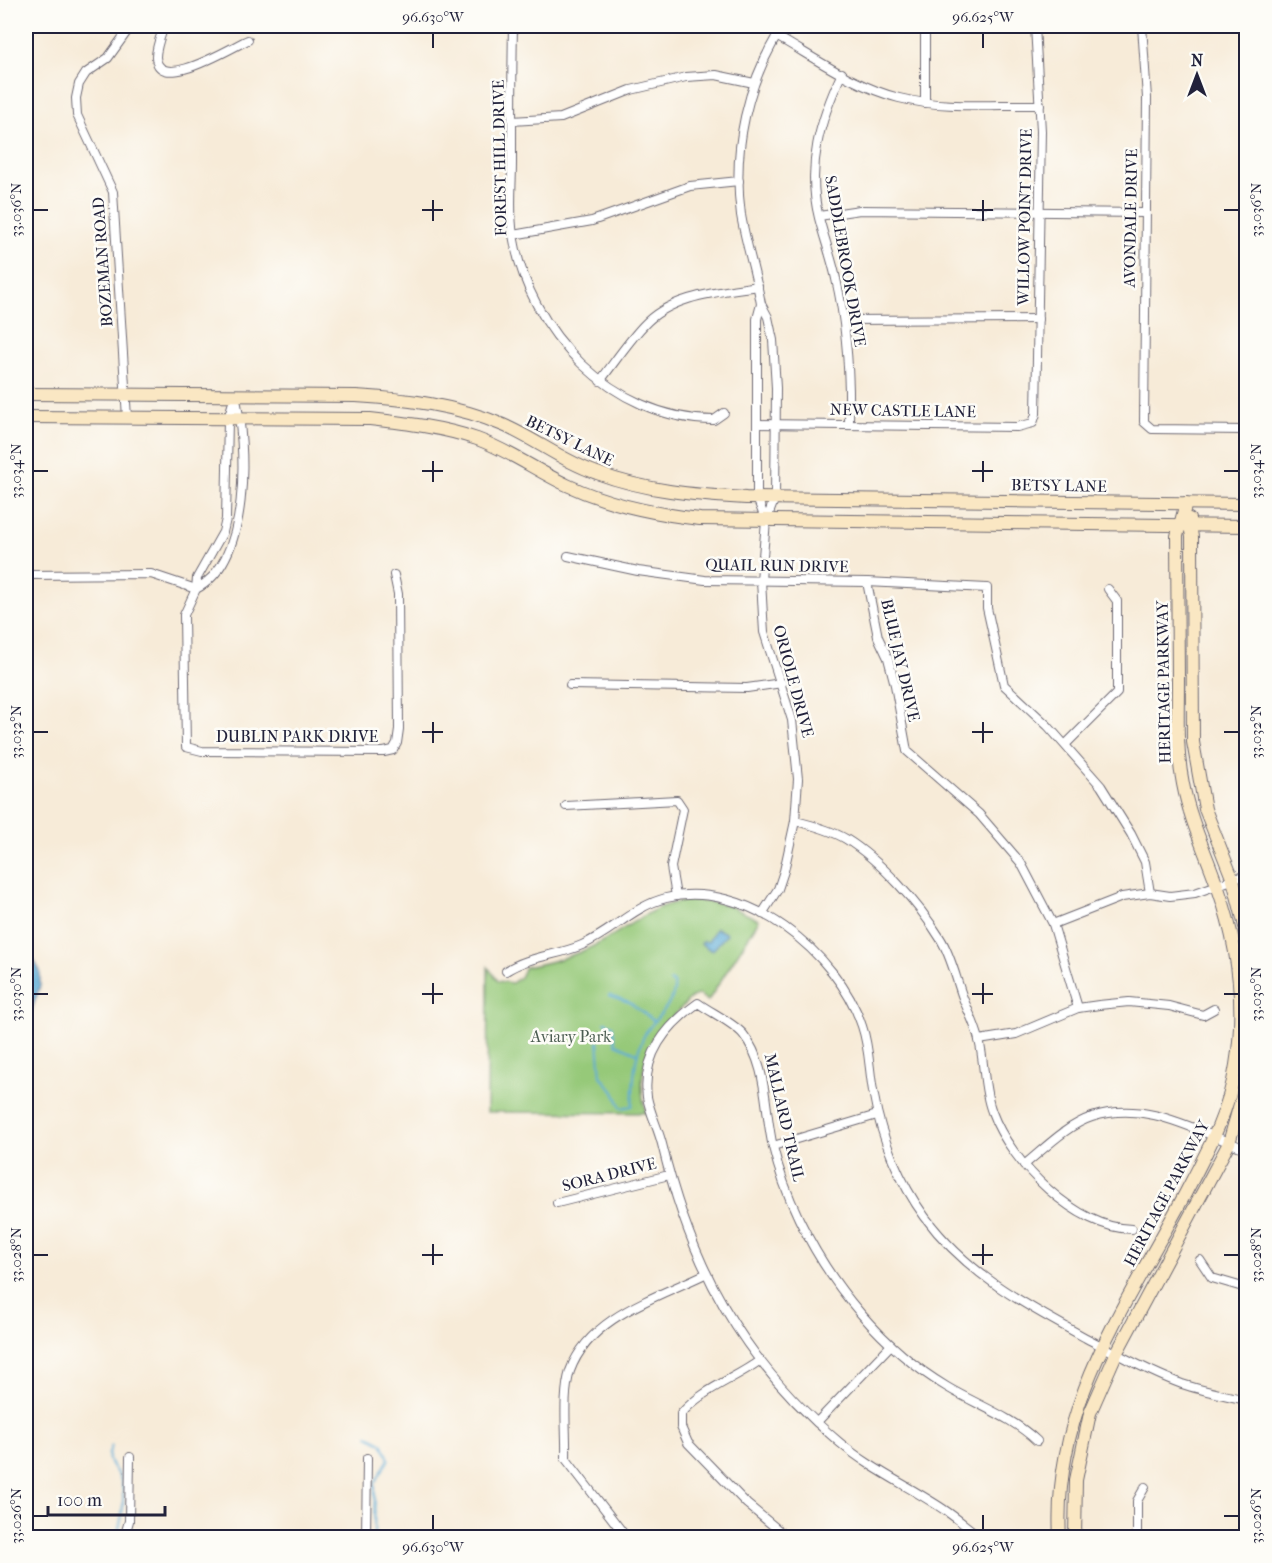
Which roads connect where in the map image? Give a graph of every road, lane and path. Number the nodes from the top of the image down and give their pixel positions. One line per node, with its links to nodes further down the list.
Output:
1 (131, 26): 26 (street, BOZEMAN ROAD)
2 (164, 26): 9 (street)
3 (513, 26): 14 (street, FOREST HILL DRIVE)
4 (783, 26): 8 (street, ORIOLE DRIVE)
5 (925, 26): 12 (street)
6 (1035, 26): 13 (street, WILLOW POINT DRIVE)
7 (1142, 26): 17 (street, AVONDALE DRIVE)
8 (776, 36): 10 (street); 11 (street, ORIOLE DRIVE)
9 (248, 40)
10 (842, 73): 12 (street); 18 (street, SADDLEBROOK DRIVE)
11 (754, 83): 14 (street); 15 (street, ORIOLE DRIVE)
12 (925, 103): 13 (street)
13 (1040, 105): 16 (street, WILLOW POINT DRIVE)
14 (512, 121): 19 (street, FOREST HILL DRIVE)
15 (739, 181): 19 (street); 20 (street, ORIOLE DRIVE)
16 (1039, 212): 17 (street); 18 (street); 22 (street, WILLOW POINT DRIVE)
17 (1144, 213): 36 (street, AVONDALE DRIVE)
18 (819, 216): 23 (street, SADDLEBROOK DRIVE)
19 (513, 235): 24 (street, FOREST HILL DRIVE)
20 (758, 286): 21 (street, ORIOLE DRIVE); 24 (street)
21 (761, 304): 33 (street, ORIOLE DRIVE); 34 (street, ORIOLE DRIVE)
22 (1038, 319): 23 (street); 28 (street, WILLOW POINT DRIVE)
23 (844, 320): 35 (street, SADDLEBROOK DRIVE)
24 (600, 381): 29 (street, FOREST HILL DRIVE)
25 (26, 394): 26 (main road, BETSY LANE)
26 (125, 395): 27 (main road, BETSY LANE); 31 (street, BOZEMAN ROAD)
27 (235, 395): 32 (street, DUBLIN PARK DRIVE); 39 (main road, BETSY LANE)
28 (1036, 409): 35 (street, NEW CASTLE LANE)
29 (724, 412)
30 (26, 417): 31 (main road)
31 (127, 417): 32 (main road)
32 (234, 418): 37 (street, DUBLIN PARK DRIVE); 38 (street, DUBLIN PARK DRIVE); 43 (main road)
33 (757, 423): 34 (street, NEW CASTLE LANE); 39 (street, ORIOLE DRIVE)
34 (776, 423): 35 (street, NEW CASTLE LANE); 40 (street, ORIOLE DRIVE)
35 (849, 424)
36 (1246, 429)
37 (228, 465): 38 (street); 46 (street, DUBLIN PARK DRIVE)
38 (241, 465): 47 (street, DUBLIN PARK DRIVE)
39 (757, 498): 40 (main road, BETSY LANE); 43 (street, ORIOLE DRIVE)
40 (775, 498): 41 (main road, BETSY LANE); 43 (street, ORIOLE DRIVE)
41 (1186, 503): 42 (main road, BETSY LANE); 44 (main road, HERITAGE PARKWAY)
42 (1246, 504)
43 (766, 521): 44 (main road); 51 (street, ORIOLE DRIVE)
44 (1186, 525): 45 (main road); 61 (main road, HERITAGE PARKWAY); 62 (main road, HERITAGE PARKWAY)
45 (1246, 526)
46 (224, 527): 47 (street); 53 (street, DUBLIN PARK DRIVE)
47 (236, 531): 53 (street, DUBLIN PARK DRIVE)
48 (568, 556): 51 (street, QUAIL RUN DRIVE)
49 (26, 575): 53 (street)
50 (394, 575): 53 (street, DUBLIN PARK DRIVE)
51 (761, 580): 52 (street, QUAIL RUN DRIVE); 55 (street, ORIOLE DRIVE)
52 (867, 582): 57 (street, QUAIL RUN DRIVE); 66 (street, BLUE JAY DRIVE)
53 (196, 589)
54 (1108, 589): 57 (street)
55 (782, 683): 56 (street); 59 (street, ORIOLE DRIVE)
56 (570, 685)
57 (1066, 744): 63 (street)
58 (566, 807): 64 (street)
59 (795, 821): 65 (street, ORIOLE DRIVE); 71 (street)
60 (1246, 875): 61 (street)
61 (1233, 880): 62 (street); 67 (main road, HERITAGE PARKWAY)
62 (1217, 885): 63 (street); 74 (main road, HERITAGE PARKWAY)
63 (1150, 893): 66 (street)
64 (676, 896): 65 (street); 68 (street)
65 (762, 914): 73 (street)
66 (1053, 924): 69 (street, BLUE JAY DRIVE)
67 (1246, 930)
68 (506, 971)
69 (1078, 1008): 70 (street); 71 (street)
70 (1214, 1009)
71 (979, 1040): 78 (street)
72 (1246, 1083): 75 (main road, HERITAGE PARKWAY)
73 (877, 1115): 76 (street); 86 (street)
74 (1215, 1137): 75 (street); 78 (street); 86 (main road, HERITAGE PARKWAY)
75 (1229, 1143): 77 (street); 87 (main road, HERITAGE PARKWAY)
76 (773, 1146): 79 (street, MALLARD TRAIL); 85 (street, MALLARD TRAIL)
77 (1246, 1149)
78 (1024, 1166): 81 (street)
79 (669, 1175): 80 (street, SORA DRIVE); 83 (street)
80 (557, 1203)
81 (1132, 1229)
82 (1200, 1260): 84 (street)
83 (705, 1274): 88 (street); 97 (street)
84 (1246, 1288)
85 (891, 1345): 90 (street); 91 (street, MALLARD TRAIL)
86 (1102, 1346): 87 (street); 100 (main road, HERITAGE PARKWAY)
87 (1116, 1354): 89 (street); 101 (main road, HERITAGE PARKWAY)
88 (759, 1360): 90 (street); 98 (street)
89 (1246, 1400)
90 (817, 1422): 99 (street)
91 (1037, 1441)
92 (130, 1457): 95 (street)
93 (367, 1458): 96 (street)
94 (1144, 1487): 102 (street)
95 (124, 1538)
96 (366, 1538)
97 (627, 1538)
98 (788, 1538)
99 (982, 1538)
100 (1060, 1538)
101 (1076, 1538)
102 (1137, 1538)

